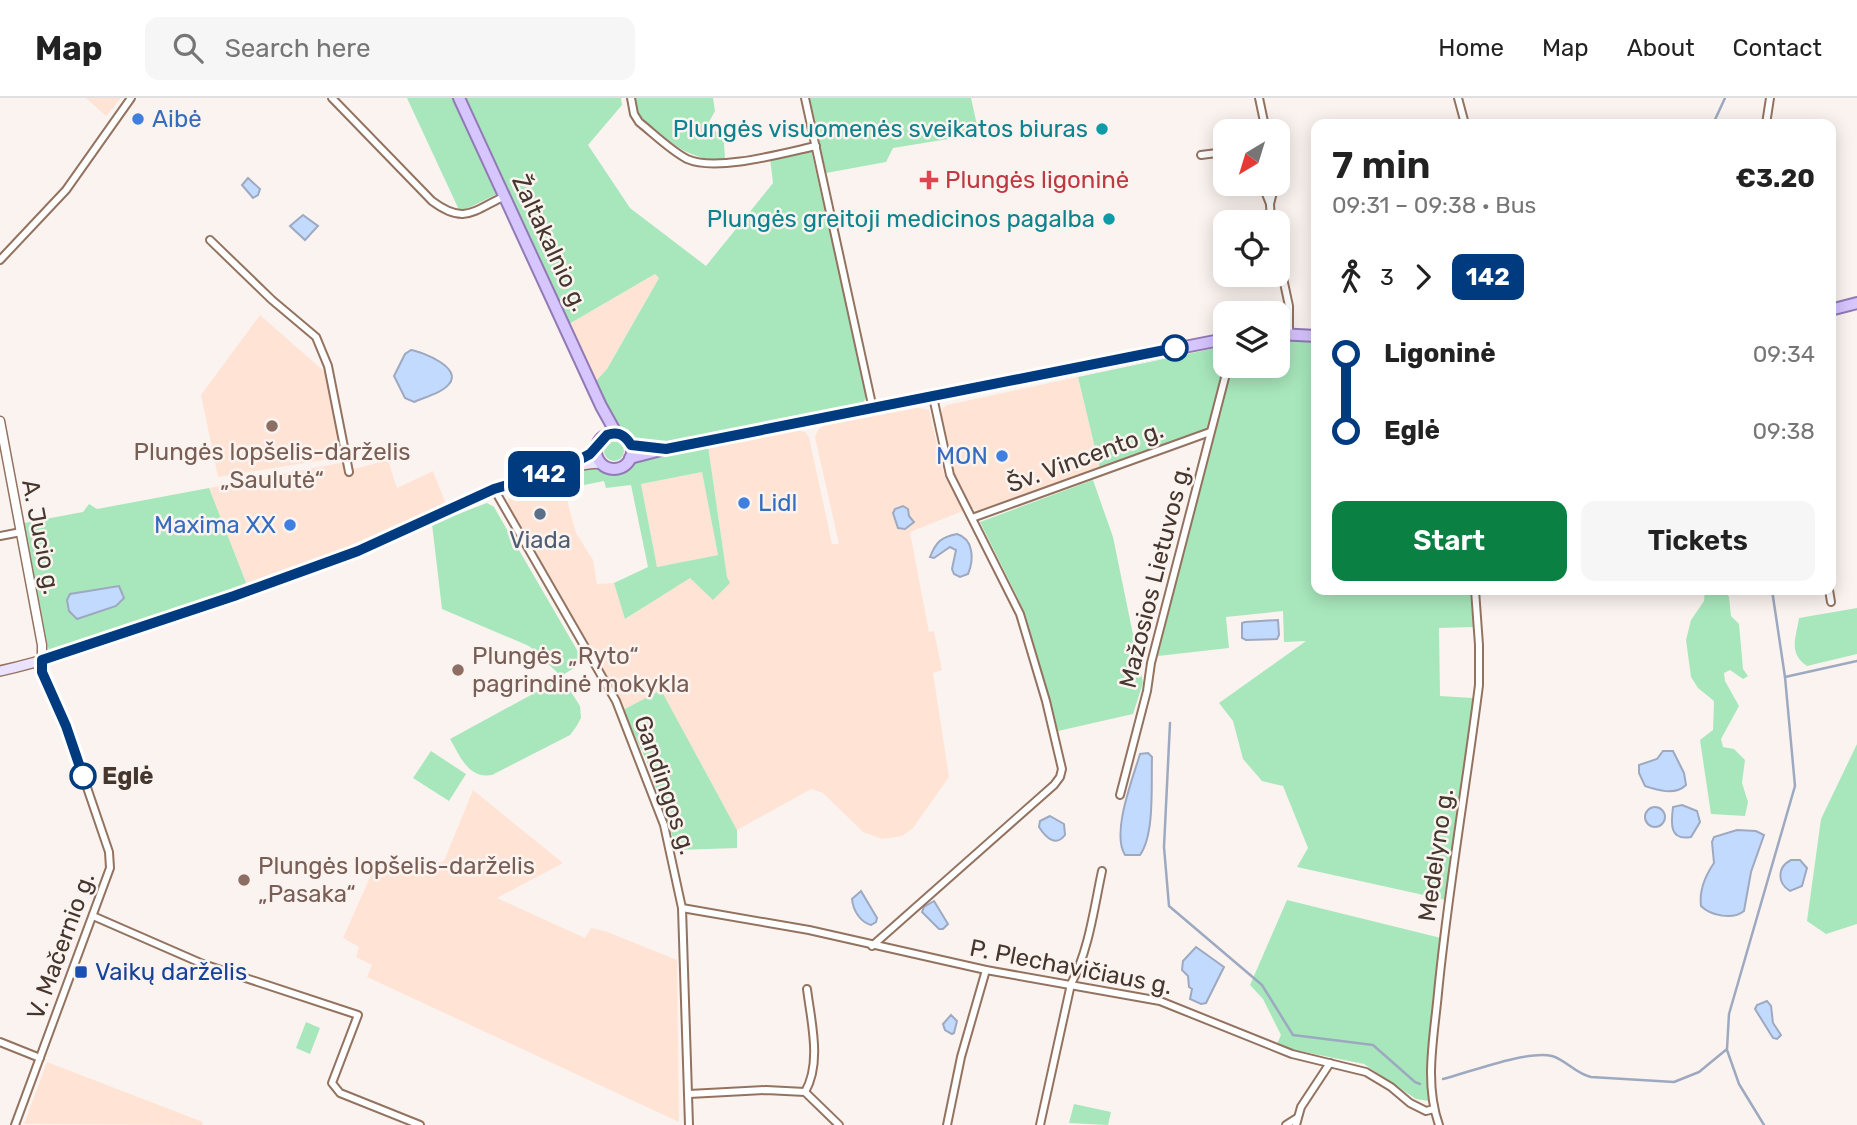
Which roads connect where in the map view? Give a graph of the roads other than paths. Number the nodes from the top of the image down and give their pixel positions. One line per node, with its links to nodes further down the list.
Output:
1 (131, 98): 21 (street)
2 (332, 98): 15 (street)
3 (459, 98): 15 (main road, Žaltakalnio g.)
4 (631, 98): 12 (street)
5 (805, 98): 12 (street)
6 (1259, 98): 9 (street)
7 (1458, 98): 10 (street)
8 (1770, 98): 11 (street)
9 (1263, 119)
10 (1464, 119)
11 (1767, 119)
12 (816, 146): 30 (street)
13 (1213, 154): 14 (street)
14 (1201, 155)
15 (505, 196): 29 (main road, Žaltakalnio g.)
16 (1267, 196): 18 (street)
17 (1272, 196): 18 (street)
18 (1270, 204): 19 (street)
19 (1270, 210)
20 (210, 240): 41 (street)
21 (0, 260)
22 (1857, 303): 23 (main road)
23 (1836, 308)
24 (1290, 334): 25 (main road)
25 (1311, 335)
26 (1213, 341): 28 (main road)
27 (1225, 378): 32 (street, Mažosios Lietuvos g.)
28 (933, 397): 30 (main road); 43 (street)
29 (601, 406): 33 (main road, Žaltakalnio g.); 34 (main road, Žaltakalnio g.)
30 (873, 409): 37 (main road)
31 (0, 421): 44 (street, A. Jucio g.)
32 (1210, 432): 43 (street, Šv. Vincento g.); 51 (street, Mažosios Lietuvos g.)
33 (616, 433): 34 (main road); 35 (main road)
34 (604, 436): 36 (main road)
35 (631, 445): 37 (main road); 38 (main road)
36 (596, 449): 39 (main road); 40 (main road)
37 (666, 449): 38 (main road)
38 (630, 458): 39 (main road)
39 (601, 463): 40 (main road)
40 (564, 468): 42 (main road)
41 (349, 472)
42 (494, 489): 49 (main road); 53 (street, Gandingos g.)
43 (972, 518): 55 (street)
44 (21, 532): 45 (street); 49 (street, A. Jucio g.)
45 (0, 536)
46 (1475, 595): 64 (street, Medelyno g.)
47 (1830, 595): 48 (street)
48 (1831, 602)
49 (42, 660): 50 (main road); 54 (street, V. Mačernio g.)
50 (0, 671)
51 (1121, 794)
52 (1102, 871): 57 (street)
53 (682, 908): 55 (street, P. Plechavičiaus g.); 63 (street, Gandingos g.)
54 (93, 916): 60 (street, V. Mačernio g.); 67 (street)
55 (872, 946): 56 (street, P. Plechavičiaus g.)
56 (986, 970): 57 (street, P. Plechavičiaus g.); 70 (street)
57 (1071, 984): 61 (street, P. Plechavičiaus g.); 71 (street)
58 (807, 989): 62 (street)
59 (0, 1042): 60 (street)
60 (40, 1058): 66 (street, V. Mačernio g.)
61 (1330, 1063): 64 (street, P. Plechavičiaus g.); 65 (street)
62 (805, 1092): 63 (street); 69 (street)
63 (689, 1094): 68 (street, Gandingos g.)
64 (1434, 1109): 73 (street, Medelyno g.)
65 (1296, 1122): 72 (street)
66 (15, 1125)
67 (421, 1125)
68 (689, 1125)
69 (839, 1125)
70 (947, 1125)
71 (1040, 1125)
72 (1286, 1125)
73 (1440, 1125)

